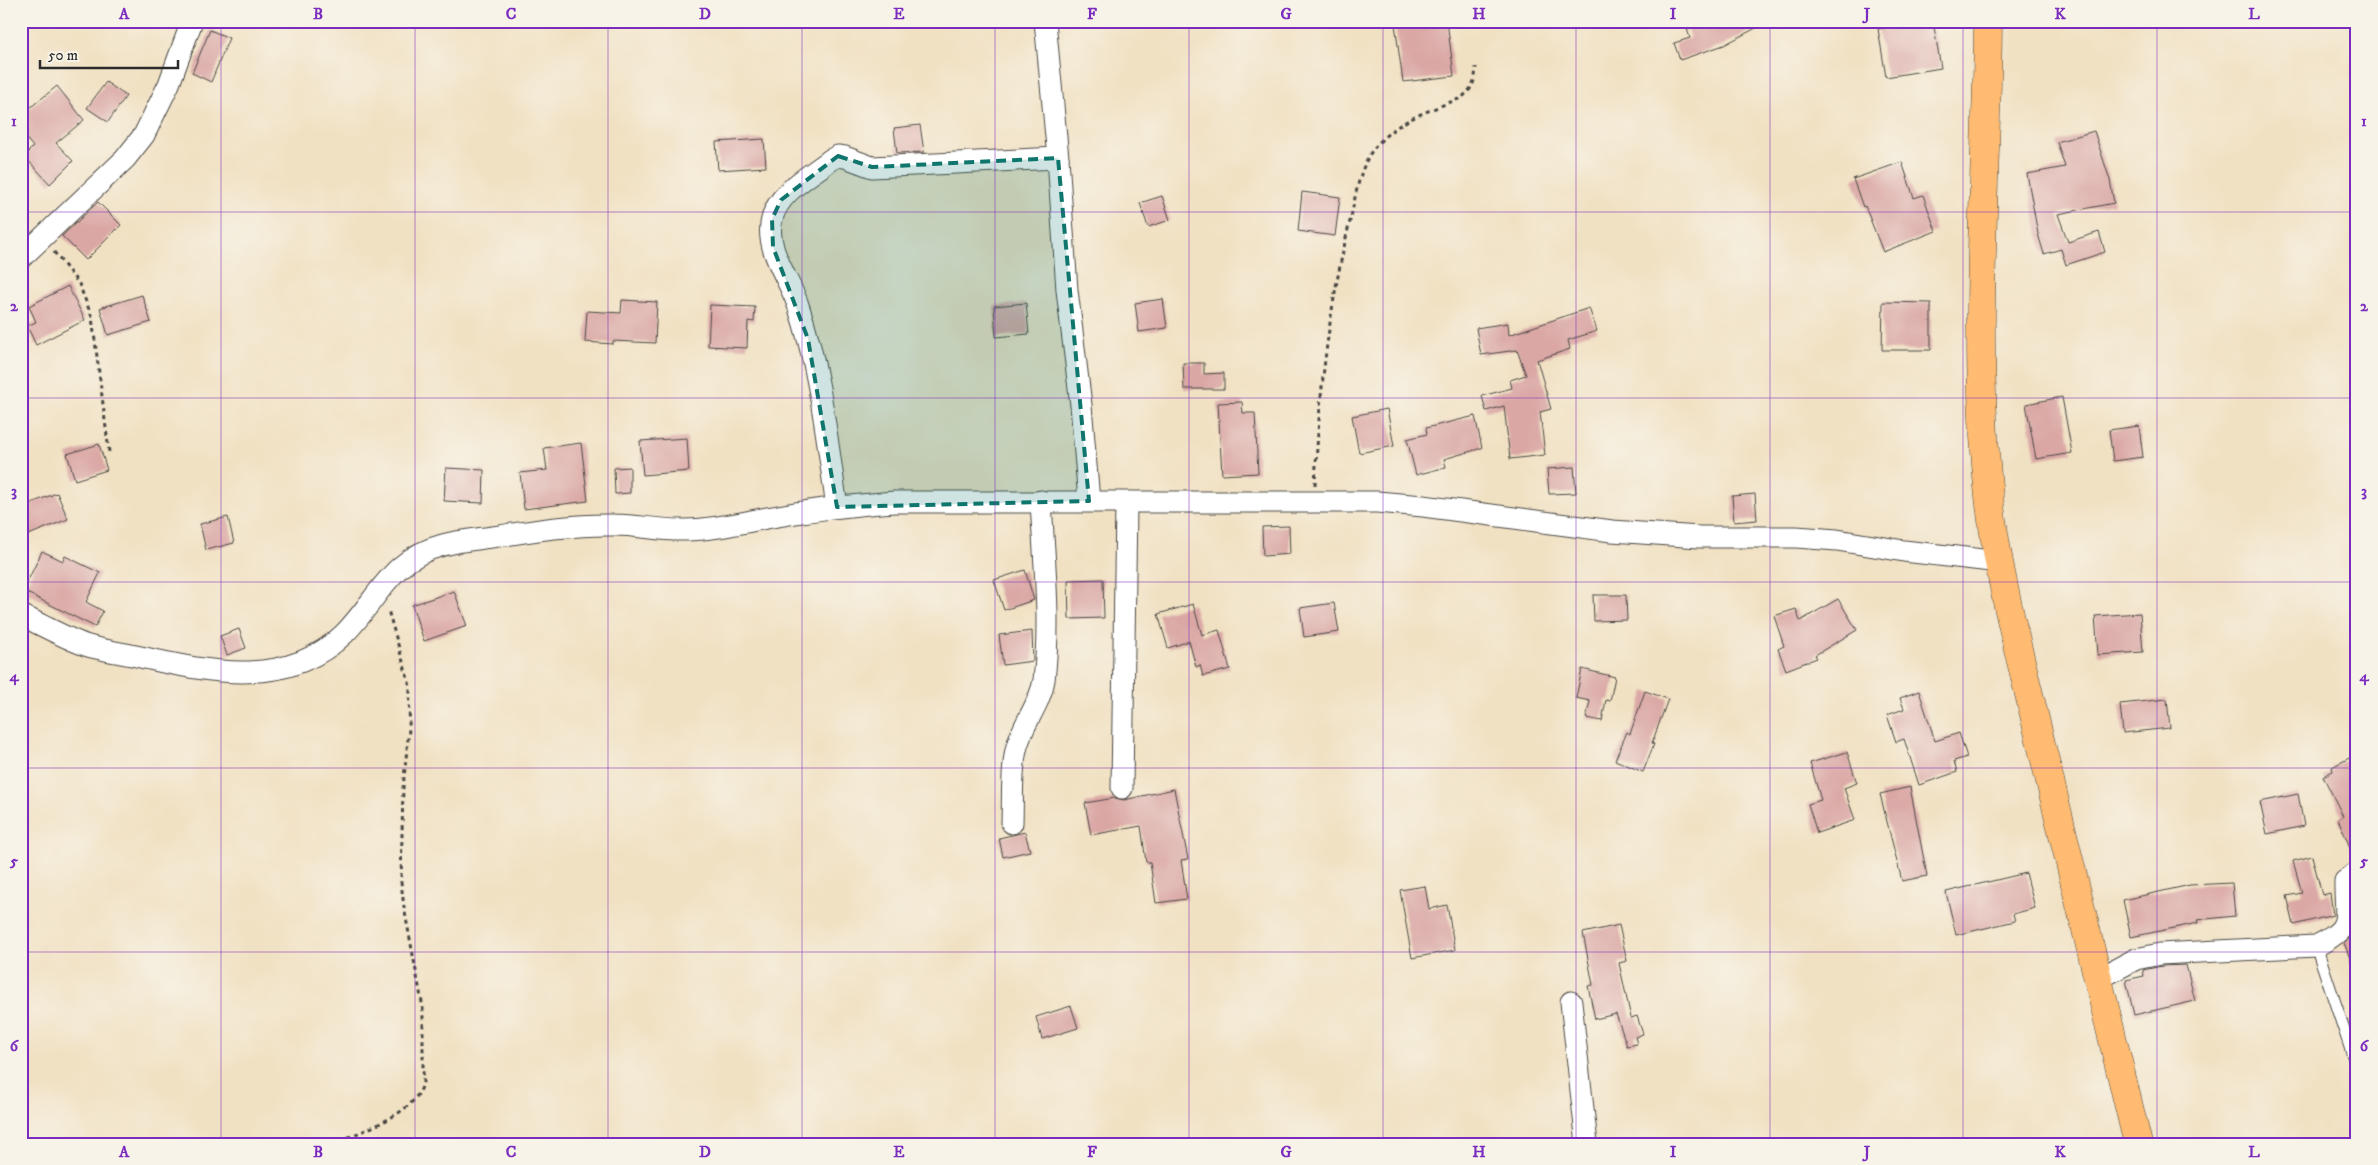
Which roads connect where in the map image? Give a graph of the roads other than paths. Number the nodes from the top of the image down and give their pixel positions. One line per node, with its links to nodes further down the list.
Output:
1 (192, 21): 5 (street)
2 (1045, 21): 4 (street)
3 (1988, 21): 10 (main road)
4 (1058, 158): 7 (street); 9 (street)
5 (21, 258)
6 (1041, 501): 7 (street); 9 (street); 13 (street)
7 (1089, 501): 8 (street)
8 (1126, 503): 10 (street); 12 (street)
9 (837, 507): 11 (street)
10 (2000, 562): 16 (main road)
11 (21, 615)
12 (1122, 788)
13 (1012, 823)
14 (2357, 873): 15 (street)
15 (2316, 946): 16 (street); 18 (lane)
16 (2098, 979): 20 (main road)
17 (1571, 1002): 19 (street)
18 (2357, 1060)
19 (1587, 1144)
20 (2138, 1144)

